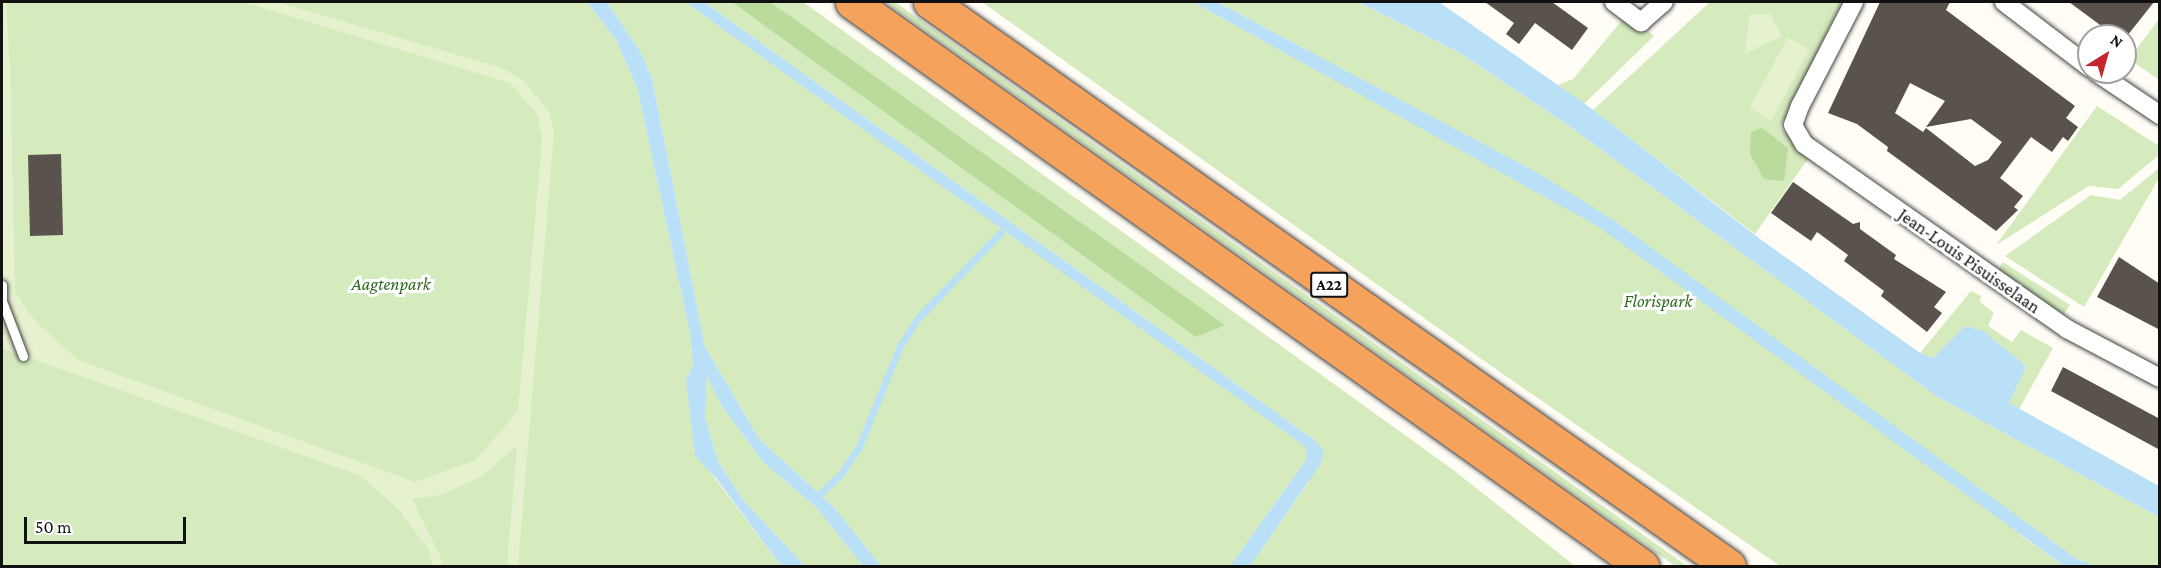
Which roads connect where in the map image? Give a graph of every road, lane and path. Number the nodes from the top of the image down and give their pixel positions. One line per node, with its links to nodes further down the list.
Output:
1 (852, 2): 13 (highway, A22)
2 (930, 2): 16 (highway, A22)
3 (1614, 2): 4 (street)
4 (1664, 2)
5 (1854, 2): 12 (street, Jean-Louis Pisuisselaan)
6 (2004, 2): 7 (street)
7 (2077, 58)
8 (2114, 84): 9 (street)
9 (2160, 115)
10 (2, 285): 11 (lane)
11 (23, 356)
12 (2160, 378)
13 (1528, 483): 14 (highway, A22); 15 (highway, A22)
14 (1612, 567)
15 (1642, 567)
16 (1729, 567)

